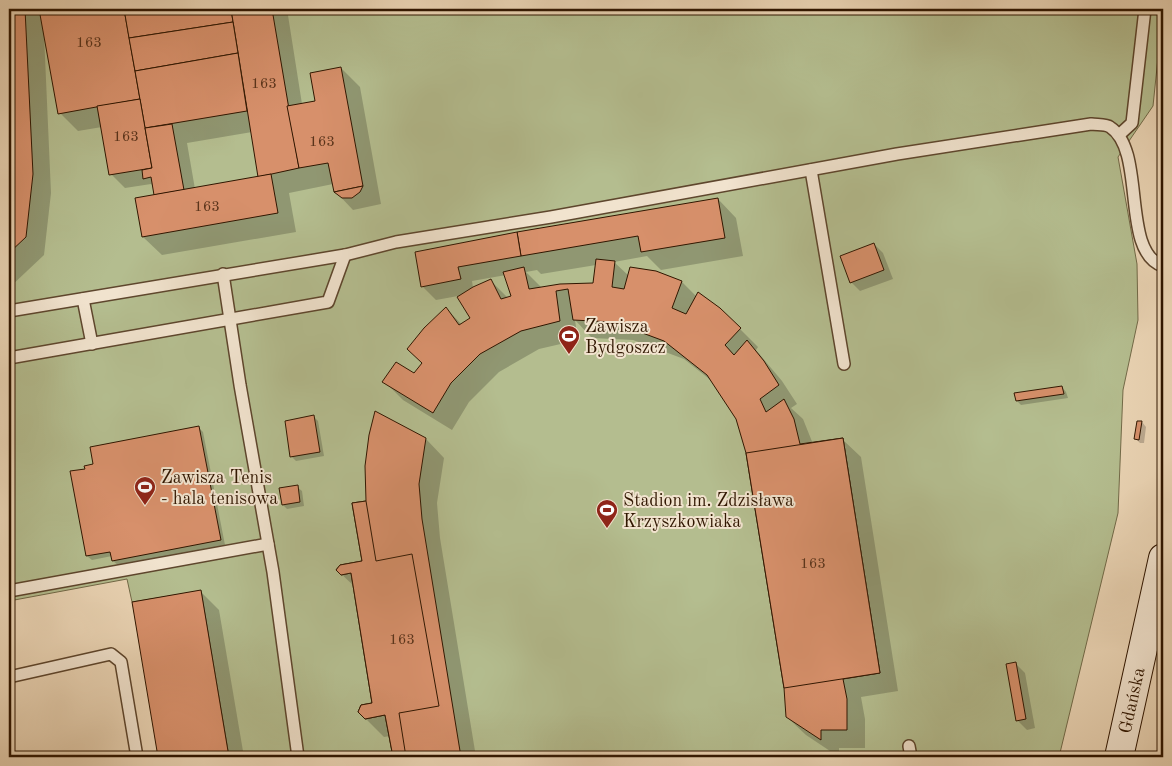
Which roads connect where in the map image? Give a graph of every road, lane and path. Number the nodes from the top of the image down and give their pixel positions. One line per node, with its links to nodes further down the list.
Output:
1 (1145, 9): 2 (lane)
2 (1120, 135): 3 (lane); 5 (lane)
3 (811, 170): 4 (lane); 12 (lane)
4 (344, 255): 6 (lane); 9 (lane)
5 (1163, 266)
6 (223, 274): 7 (lane); 9 (lane)
7 (83, 299): 8 (lane); 10 (lane)
8 (9, 311)
9 (230, 320): 10 (lane); 13 (lane)
10 (92, 344): 11 (lane)
11 (9, 358)
12 (844, 364)
13 (268, 544): 15 (lane); 18 (lane)
14 (1163, 558): 19 (main road, Gdańska)
15 (9, 591)
16 (9, 677): 17 (lane)
17 (137, 757)
18 (298, 757)
19 (1120, 757)

